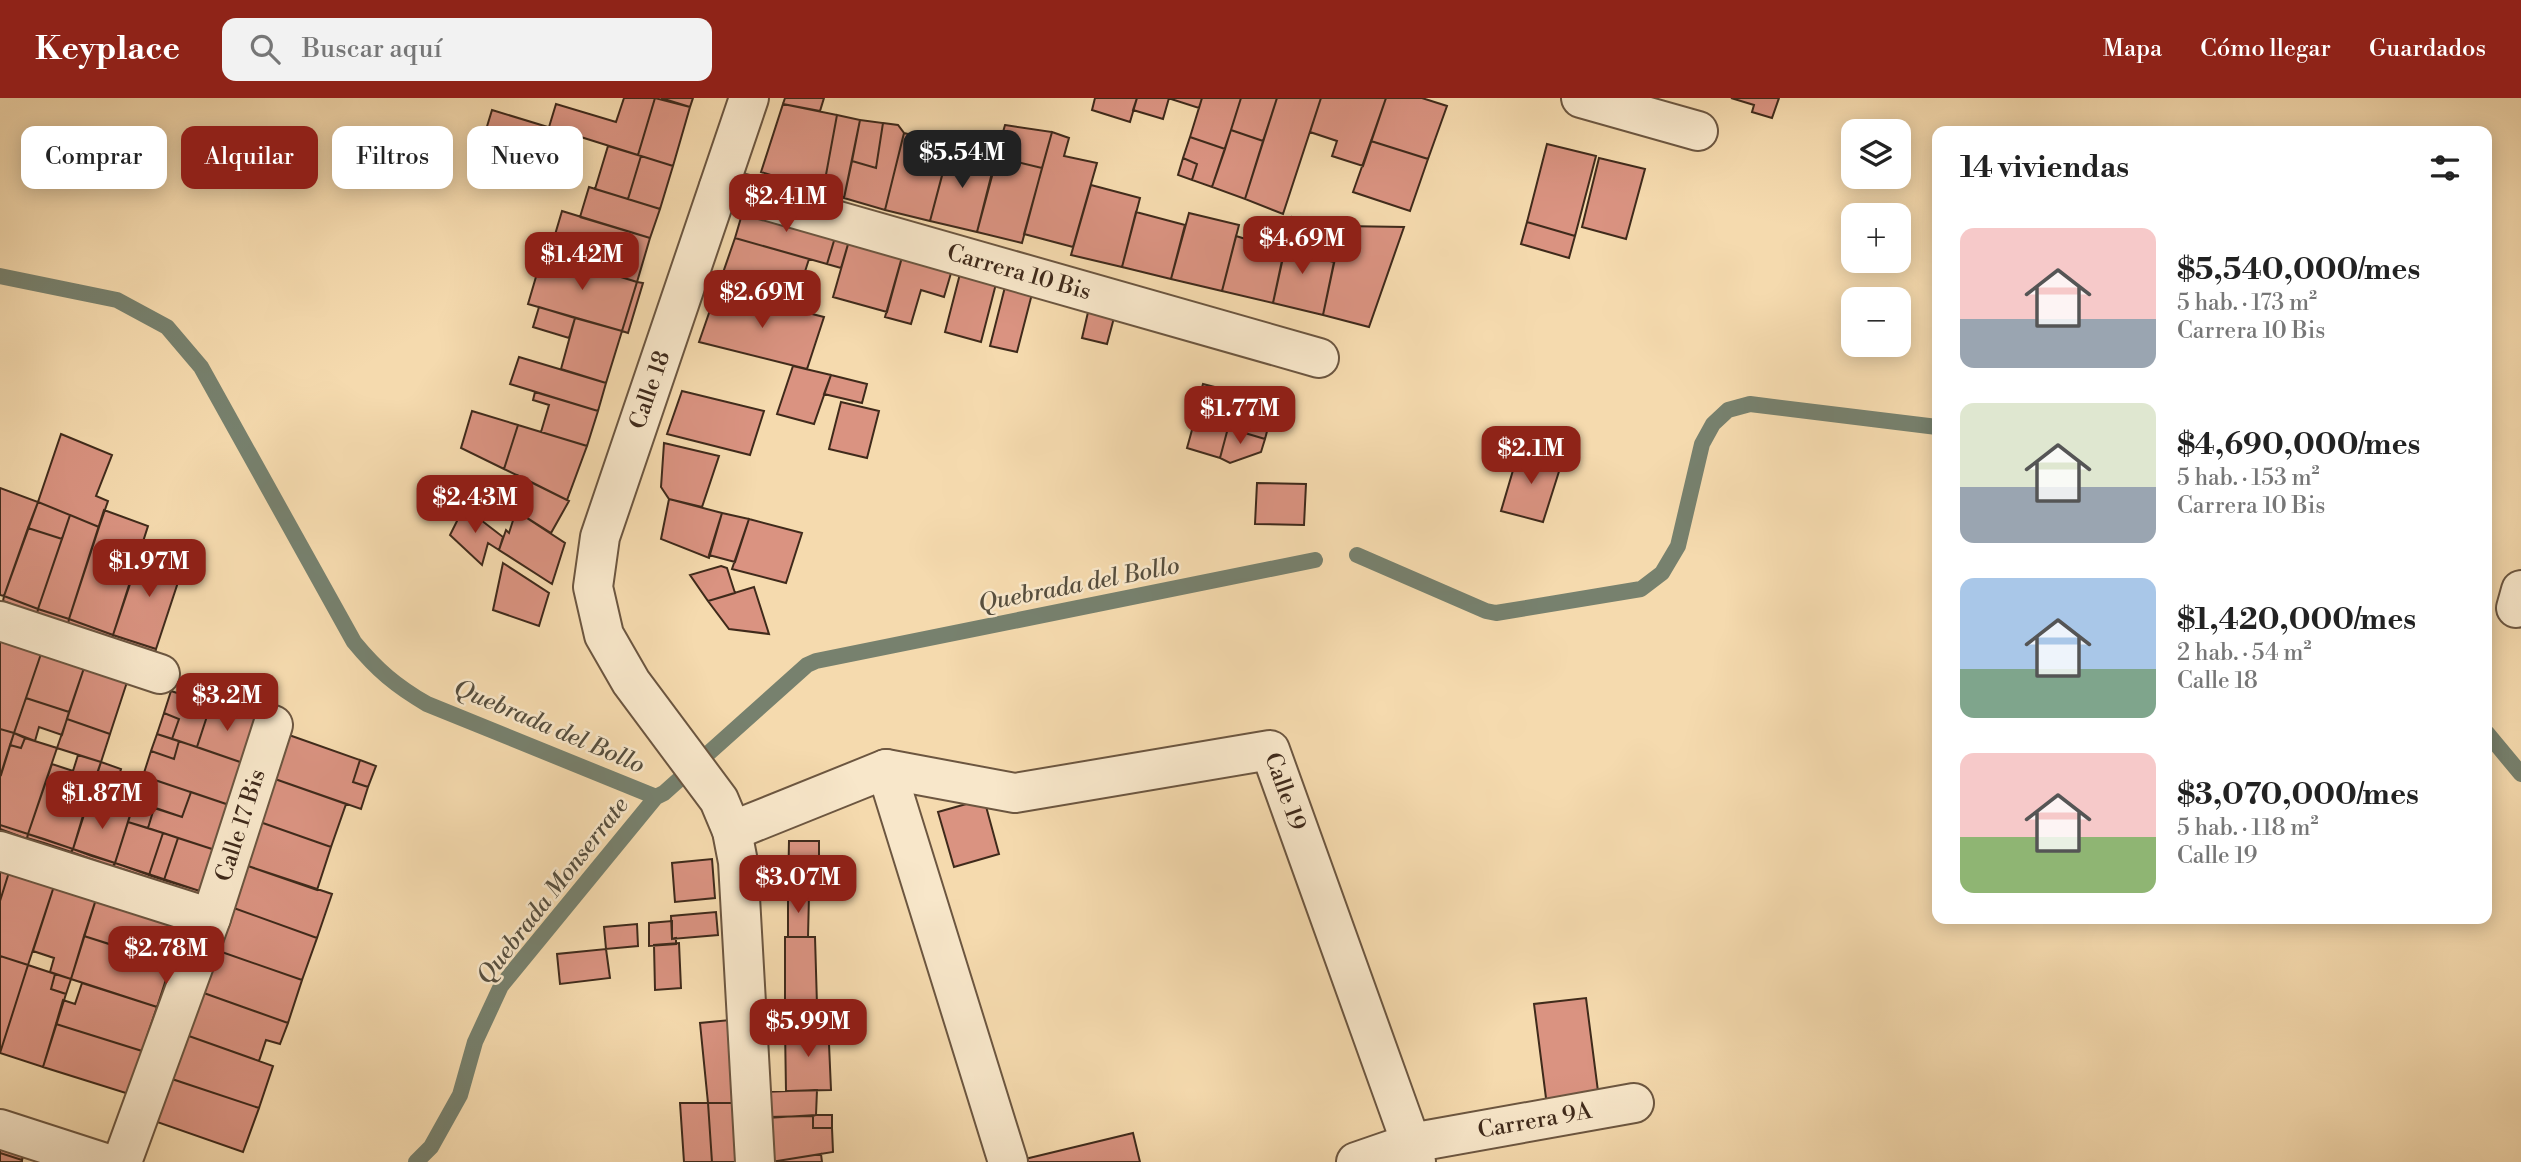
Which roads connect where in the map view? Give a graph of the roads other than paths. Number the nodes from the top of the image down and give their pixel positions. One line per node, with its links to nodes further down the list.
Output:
1 (749, 98): 4 (street, Calle 18)
2 (1581, 98): 3 (street)
3 (1698, 131)
4 (719, 187): 5 (street, Carrera 10 Bis); 10 (street, Calle 18)
5 (1319, 358)
6 (0, 621): 7 (street)
7 (160, 674)
8 (274, 725): 12 (street, Calle 17 Bis)
9 (886, 769): 10 (street); 15 (street, Calle 19); 19 (street)
10 (726, 816): 18 (street)
11 (0, 851): 12 (street)
12 (211, 918): 17 (street, Calle 17 Bis)
13 (1634, 1103): 15 (street, Carrera 9A)
14 (0, 1129): 16 (street)
15 (1414, 1152): 20 (street, Carrera 9A)
16 (102, 1162)
17 (122, 1162)
18 (755, 1162)
19 (1008, 1162)
20 (1356, 1162)

